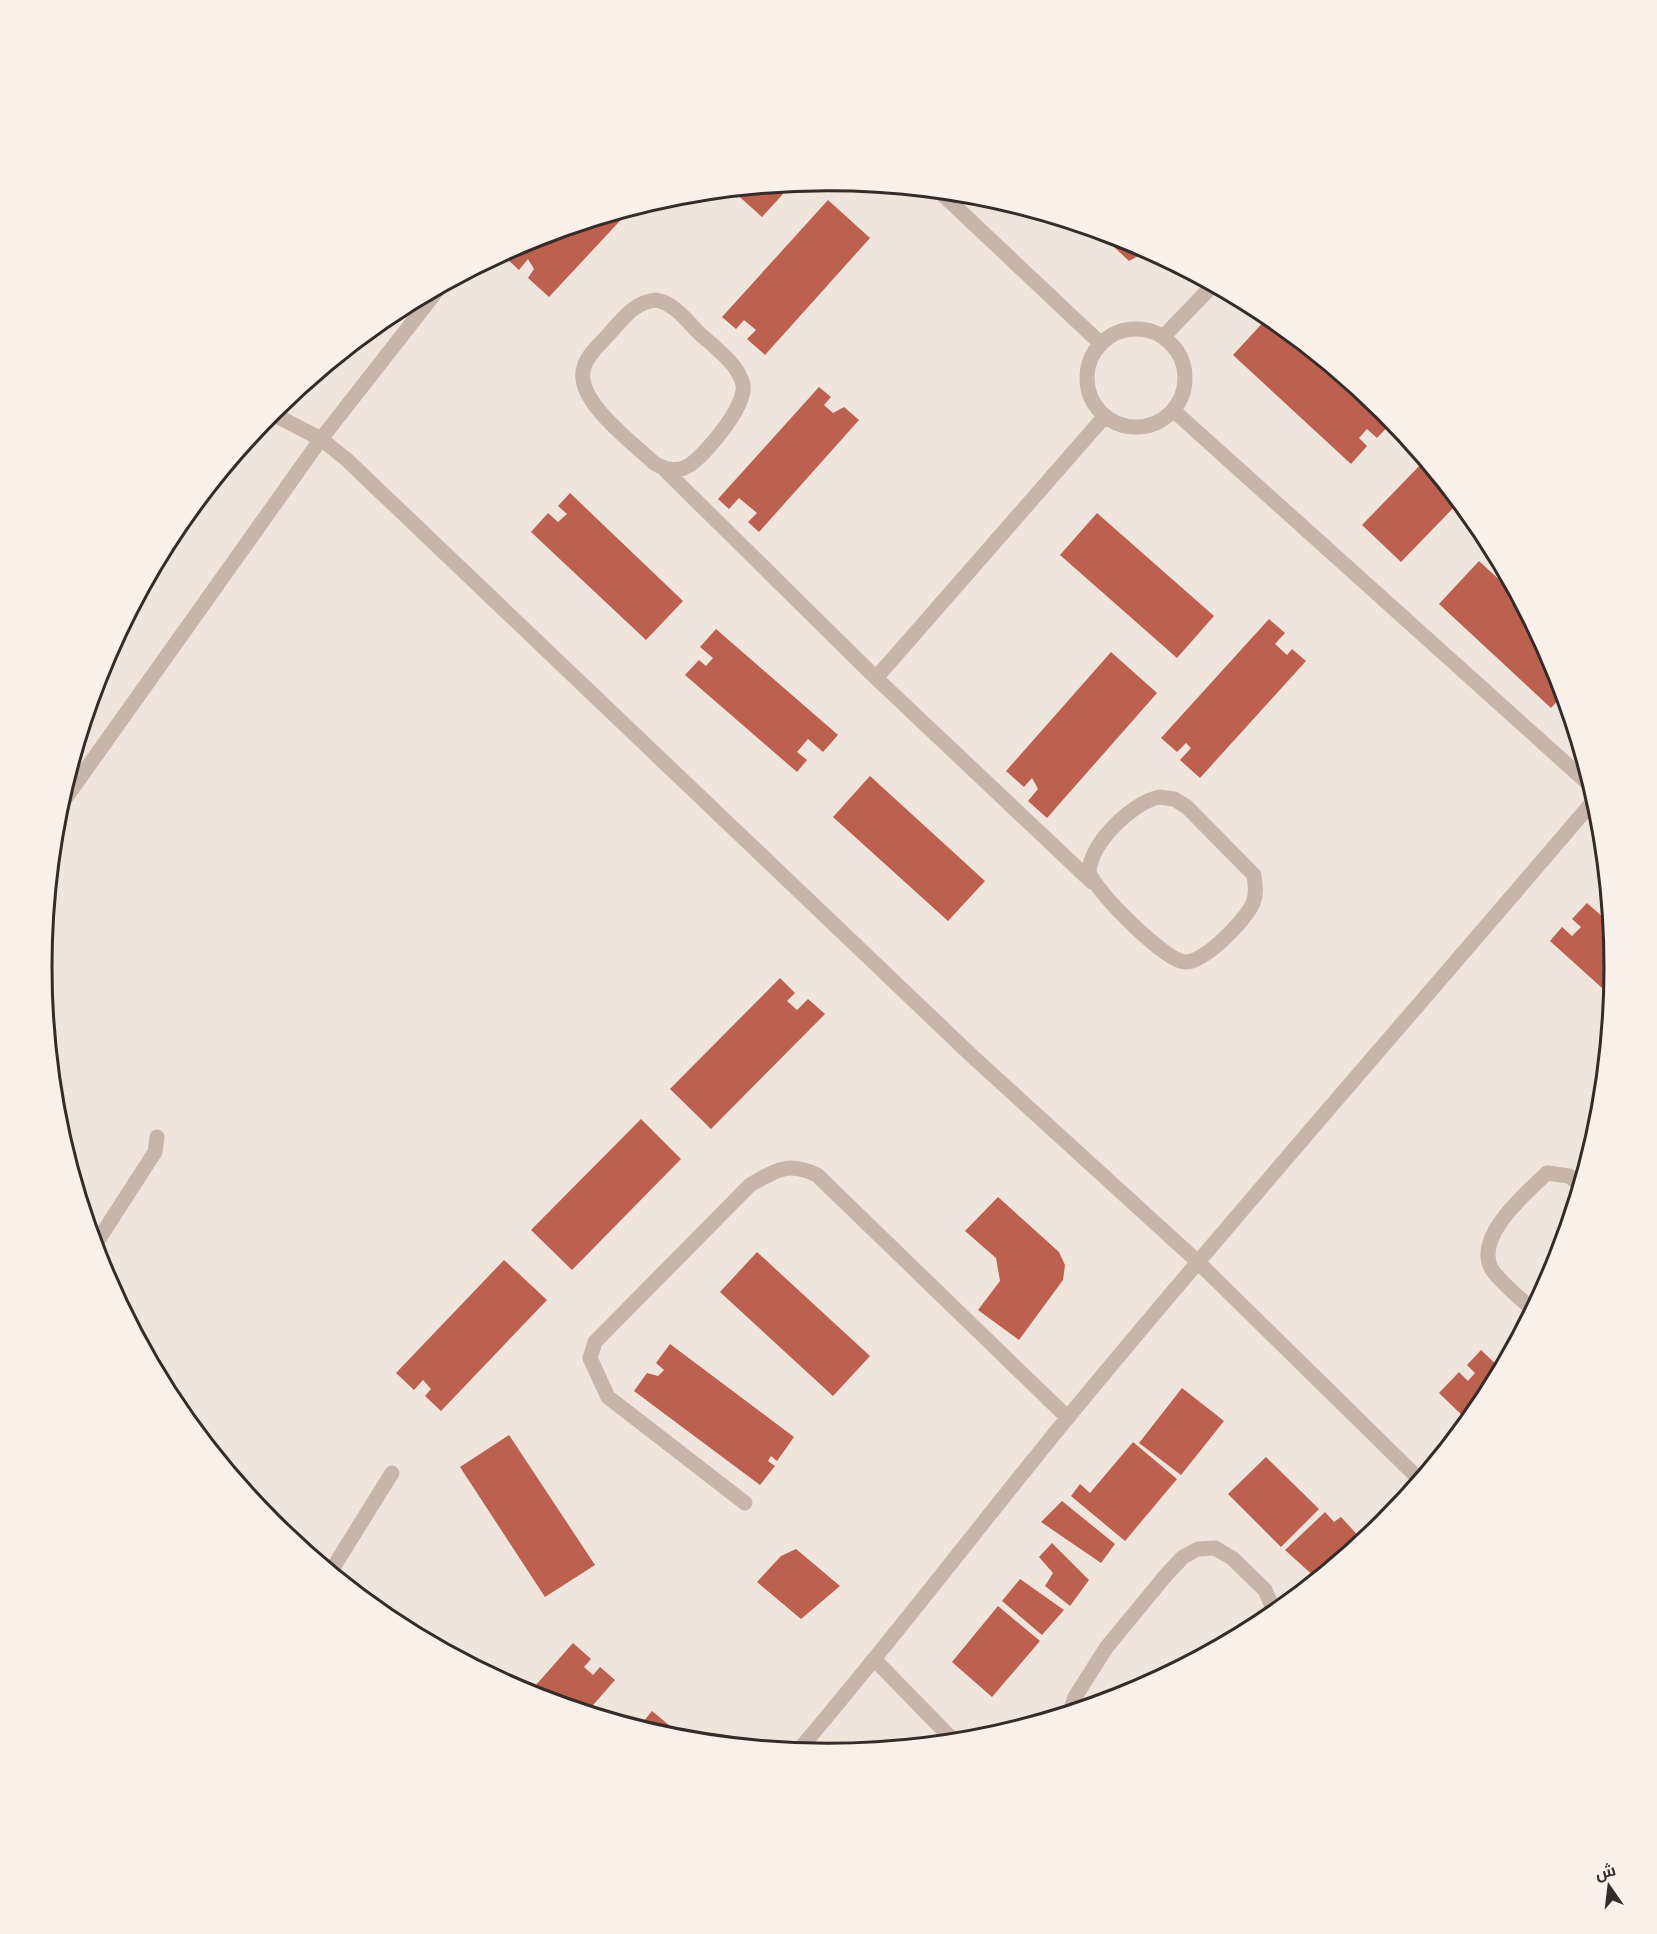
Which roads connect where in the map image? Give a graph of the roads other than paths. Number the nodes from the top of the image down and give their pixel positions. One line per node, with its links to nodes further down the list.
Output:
1 (950, 201): 5 (street)
2 (1208, 290): 4 (street)
3 (427, 304): 9 (street)
4 (1164, 336): 5 (street); 6 (street)
5 (1100, 343): 7 (street)
6 (1173, 411): 7 (street); 12 (street)
7 (1105, 416): 11 (street)
8 (280, 418): 9 (street)
9 (321, 439): 13 (street); 19 (street)
10 (664, 469): 10 (street); 11 (street)
11 (876, 678): 15 (street)
12 (1580, 776)
13 (74, 786)
14 (1588, 807): 19 (street)
15 (1092, 882): 15 (street)
16 (157, 1137): 18 (street)
17 (1574, 1180): 20 (street)
18 (101, 1235)
19 (1198, 1262): 21 (street); 23 (street)
20 (1527, 1304)
21 (1068, 1418): 24 (street); 27 (street)
22 (392, 1473): 25 (street)
23 (1415, 1475)
24 (745, 1503)
25 (335, 1565)
26 (1271, 1604): 28 (street)
27 (875, 1660): 29 (street); 30 (street)
28 (1073, 1704)
29 (947, 1733)
30 (805, 1742)

